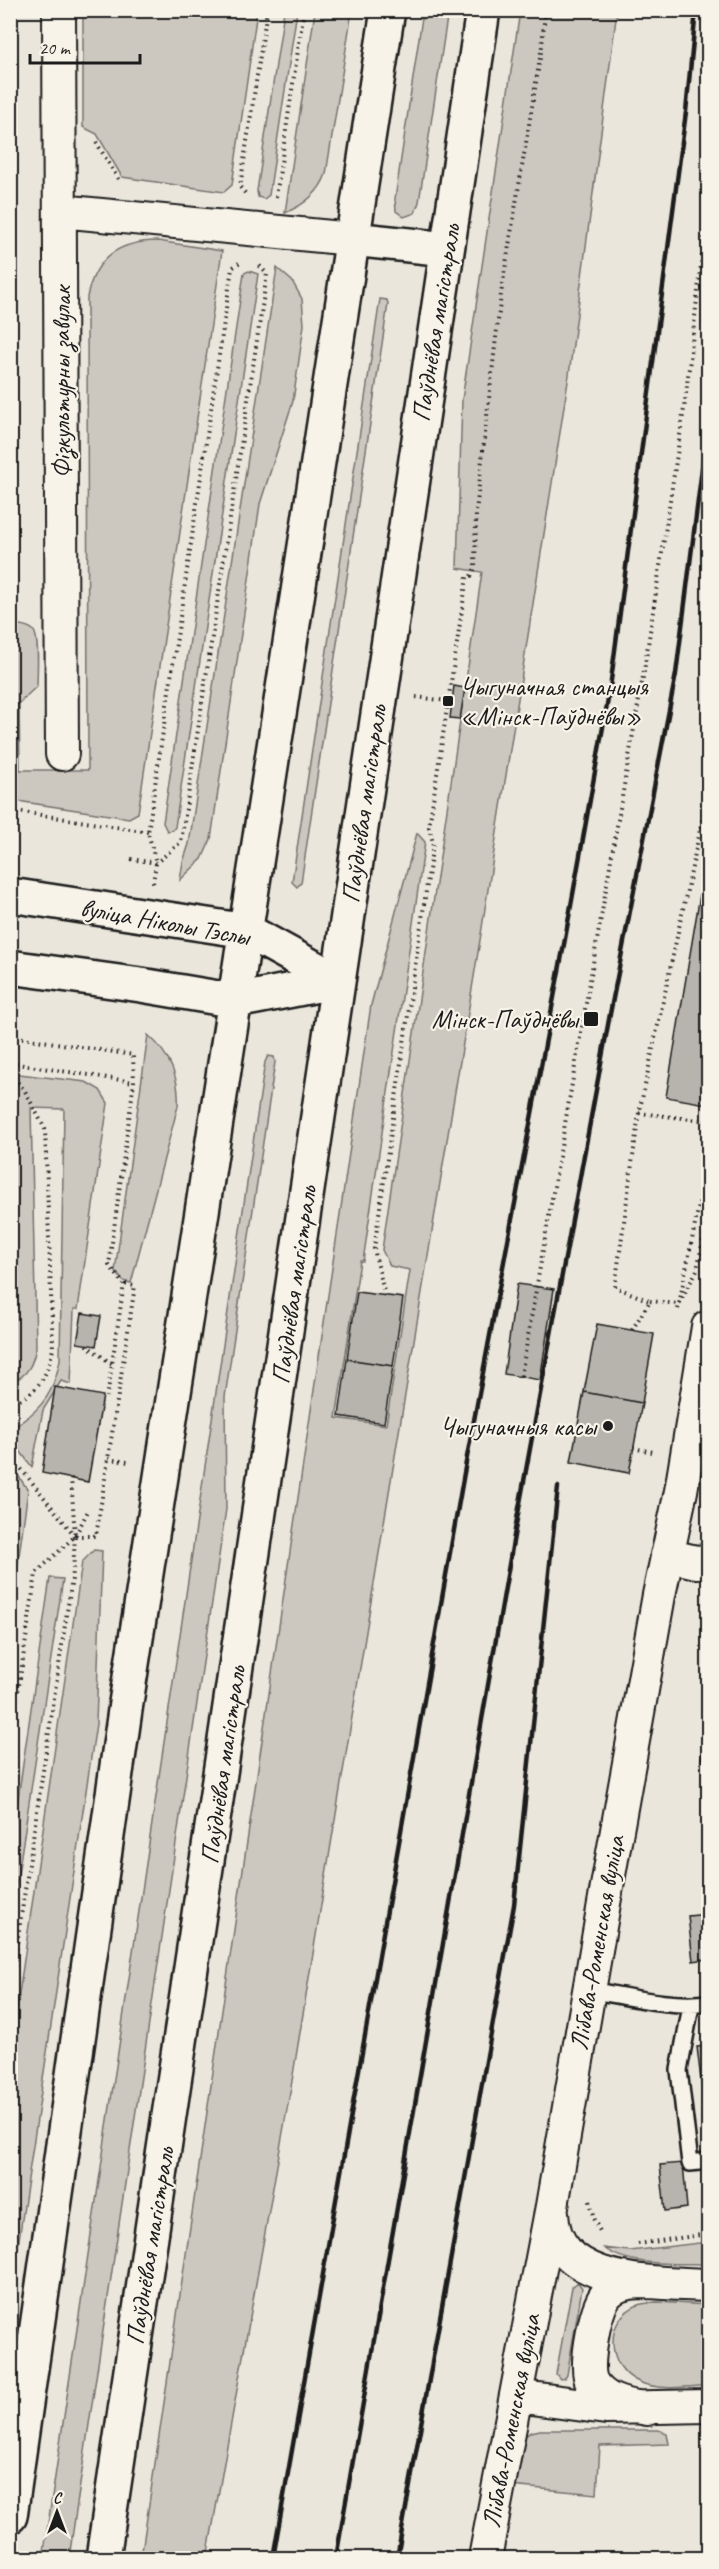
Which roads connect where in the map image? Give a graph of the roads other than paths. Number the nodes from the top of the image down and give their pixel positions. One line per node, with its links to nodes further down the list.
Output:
1 (59, 10): 4 (street, Фізкультурны завулак)
2 (388, 10): 5 (main road)
3 (483, 10): 6 (main road, Паўднёвая магістраль)
4 (60, 211): 5 (street); 7 (street, Фізкультурны завулак)
5 (352, 239): 6 (main road); 9 (main road)
6 (447, 249): 11 (main road, Паўднёвая магістраль)
7 (62, 754)
8 (10, 895): 9 (main road, вуліца Ніколы Тэслы)
9 (247, 931): 11 (main road, вуліца Ніколы Тэслы); 12 (main road)
10 (10, 967): 12 (main road)
11 (338, 981): 12 (main road); 28 (main road, Паўднёвая магістраль)
12 (236, 1001): 26 (main road)
13 (708, 1327): 14 (street, Лібава-Роменская вуліца)
14 (667, 1555): 15 (street); 16 (street, Лібава-Роменская вуліца)
15 (708, 1561)
16 (588, 1990): 18 (lane); 20 (street, Лібава-Роменская вуліца)
17 (708, 2003): 18 (lane)
18 (691, 2006): 19 (lane)
19 (708, 2161)
20 (552, 2206): 21 (street); 23 (street, Лібава-Роменская вуліца)
21 (651, 2282): 22 (street); 25 (street)
22 (708, 2285)
23 (516, 2396): 25 (street); 29 (street, Лібава-Роменская вуліца)
24 (708, 2406): 25 (street)
25 (648, 2409)
26 (13, 2477): 27 (main road)
27 (10, 2516)
28 (103, 2559)
29 (484, 2559)

